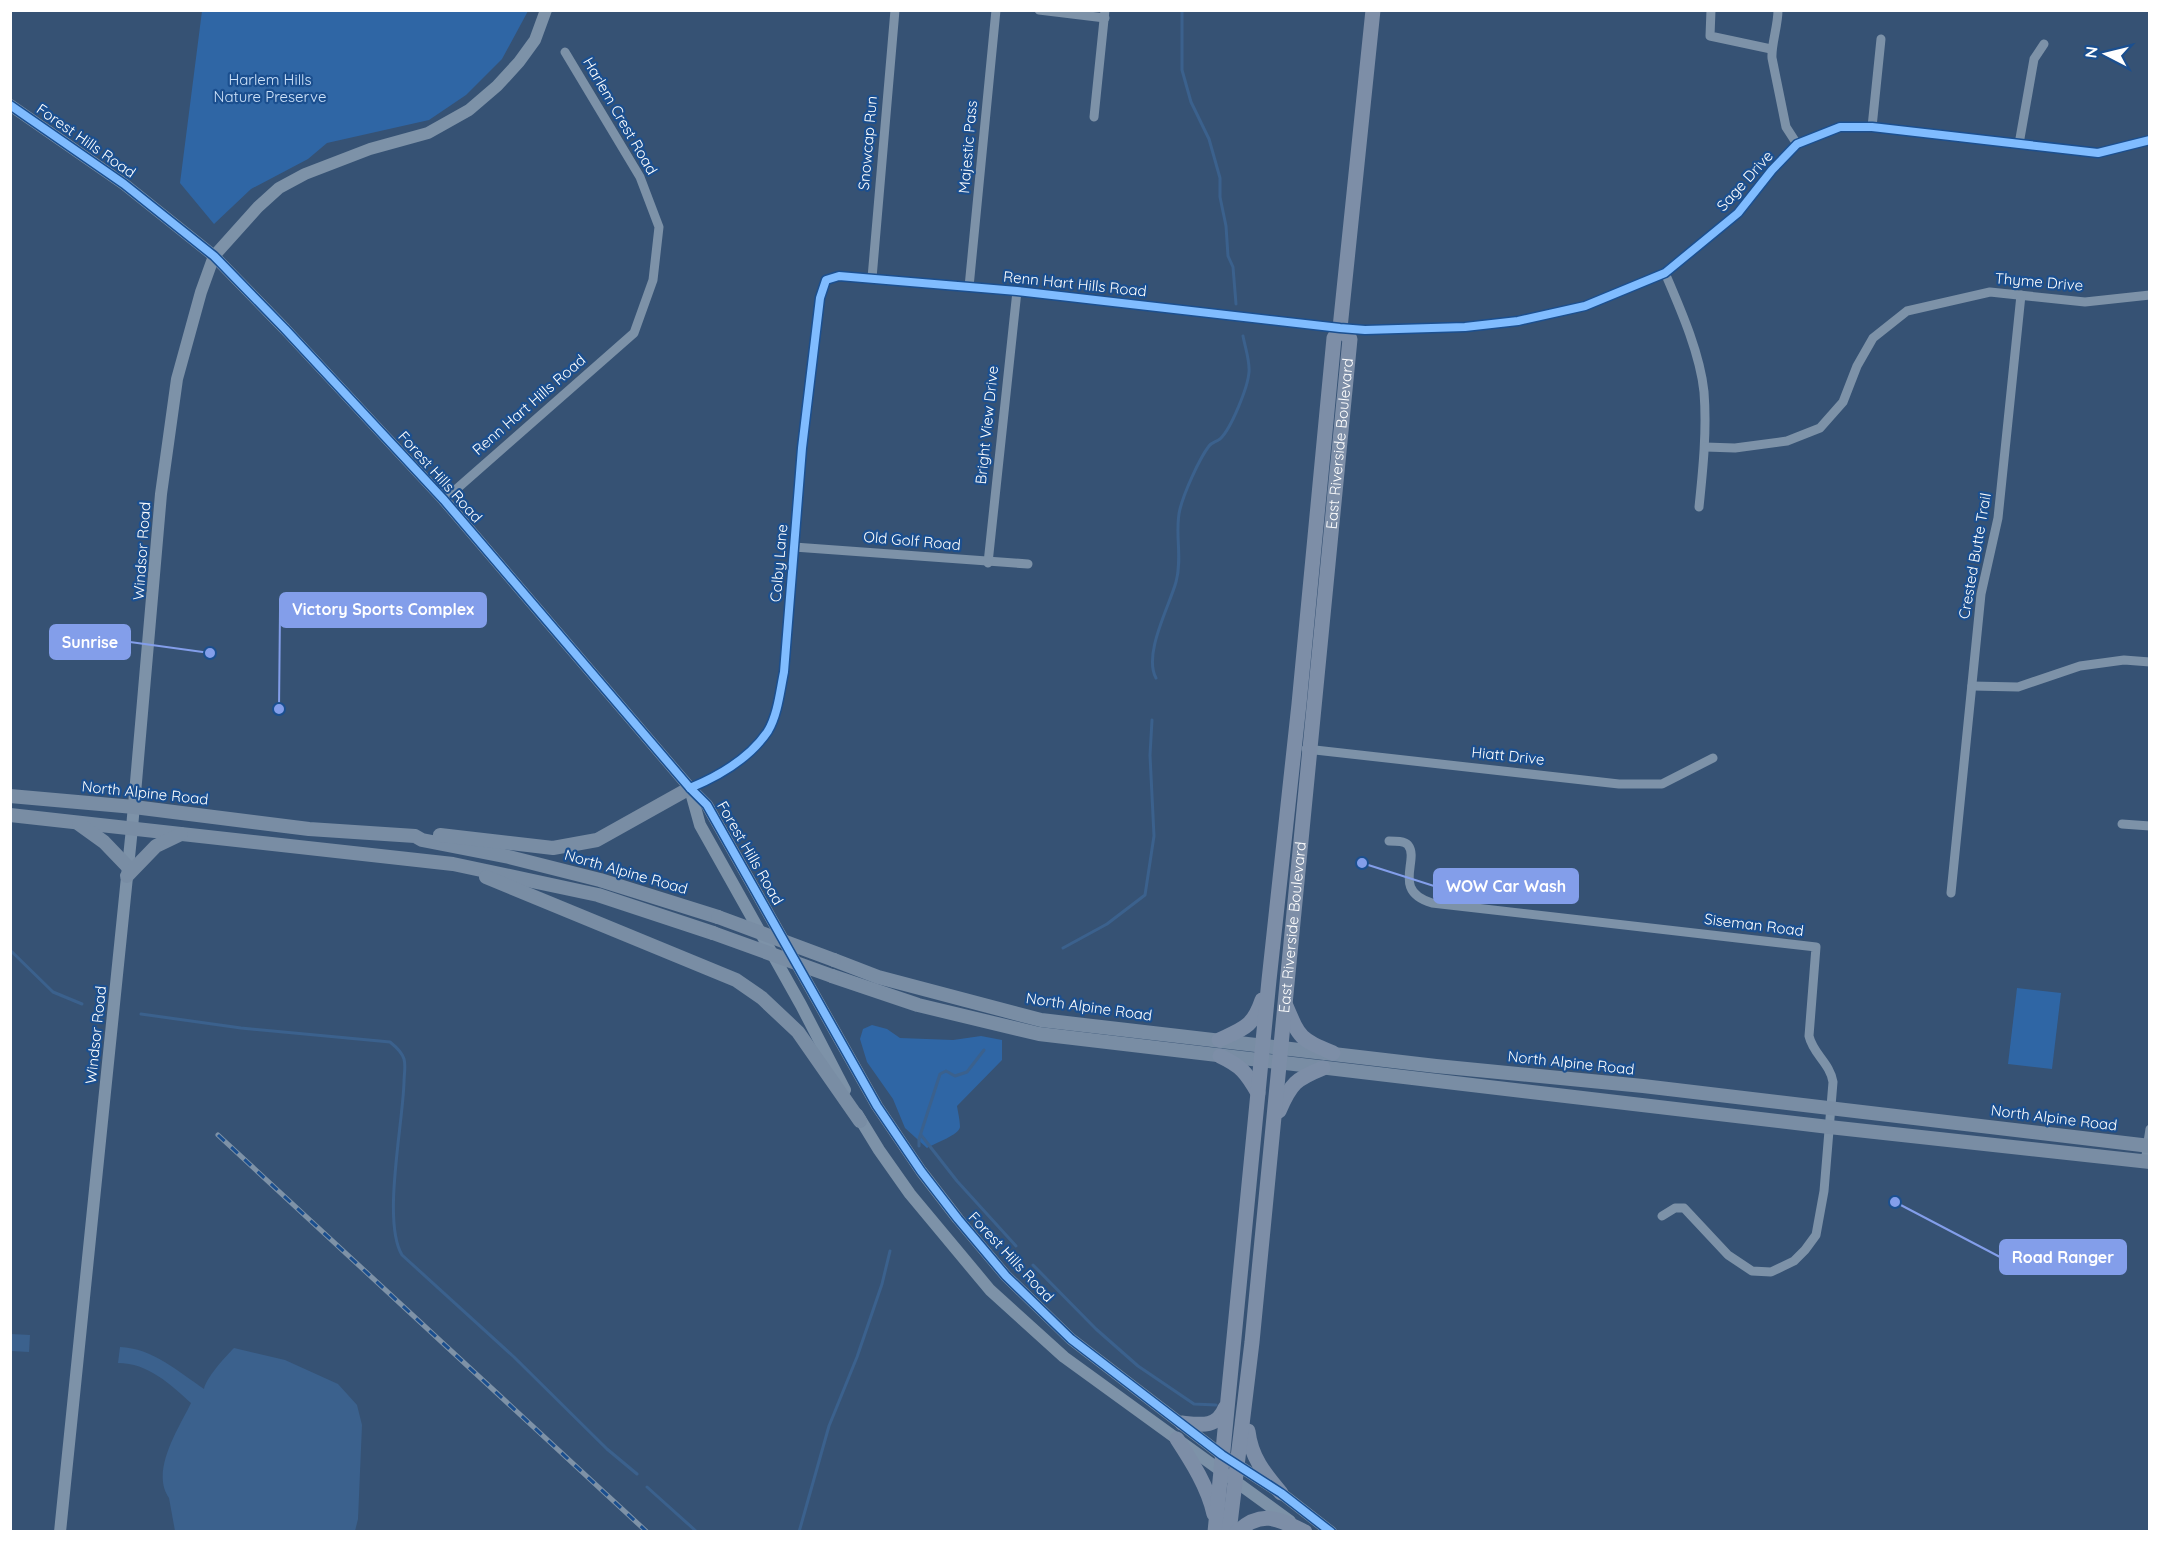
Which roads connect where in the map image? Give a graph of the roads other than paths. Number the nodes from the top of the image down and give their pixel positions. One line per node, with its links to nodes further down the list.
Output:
1 (546, 10): 19 (street, Windsor Road)
2 (895, 10): 21 (street, Snowcap Run)
3 (996, 10): 22 (street, Majestic Pass)
4 (1039, 10): 8 (street)
5 (1373, 10): 27 (main road, East Riverside Boulevard)
6 (1711, 10): 11 (street)
7 (1778, 10): 11 (street)
8 (1105, 14): 14 (street)
9 (1881, 39): 15 (street)
10 (2044, 44): 18 (street)
11 (1771, 49): 17 (street)
12 (566, 52): 28 (street, Harlem Crest Road)
13 (10, 105): 19 (street, Forest Hills Road)
14 (1094, 117)
15 (1872, 127): 17 (street, Sage Drive); 18 (street, Sage Drive)
16 (2150, 140): 18 (street, Sage Drive)
17 (1797, 144): 20 (street, Sage Drive)
18 (2019, 144)
19 (214, 256): 30 (street, Forest Hills Road); 42 (street, Windsor Road)
20 (1665, 273): 27 (street, Sage Drive); 29 (street)
21 (872, 278): 22 (street, Renn Hart Hills Road); 26 (street, Renn Hart Hills Road)
22 (969, 287): 23 (street, Renn Hart Hills Road)
23 (1017, 291): 27 (street, Renn Hart Hills Road); 33 (street, Bright View Drive)
24 (2150, 294): 25 (street, Thyme Drive)
25 (2020, 295): 29 (street, Thyme Drive); 36 (street, Crested Butte Trail)
26 (820, 298): 32 (street, Colby Lane)
27 (1340, 328): 37 (main road, East Riverside Boulevard); 38 (main road, East Riverside Boulevard)
28 (634, 333): 30 (street, Renn Hart Hills Road)
29 (1705, 447): 31 (street)
30 (444, 500): 40 (street, Forest Hills Road)
31 (1699, 507)
32 (794, 547): 33 (street, Old Golf Road); 40 (street, Colby Lane)
33 (988, 563): 34 (street, Old Golf Road)
34 (1028, 564)
35 (2150, 662): 36 (street)
36 (1972, 686): 53 (street, Crested Butte Trail)
37 (1295, 747): 38 (street, Hiatt Drive); 54 (main road, East Riverside Boulevard)
38 (1311, 749): 39 (street, Hiatt Drive); 55 (main road, East Riverside Boulevard)
39 (1713, 758)
40 (690, 788): 49 (main road); 65 (street, Forest Hills Road); 74 (street, Forest Hills Road)
41 (10, 796): 42 (main road, North Alpine Road)
42 (134, 807): 47 (street, Windsor Road); 49 (main road, North Alpine Road)
43 (10, 815): 44 (main road, North Alpine Road)
44 (78, 823): 47 (main road, North Alpine Road); 52 (main road)
45 (2122, 824): 46 (street)
46 (2150, 826)
47 (132, 828): 48 (main road, North Alpine Road); 52 (street, Windsor Road)
48 (180, 834): 51 (main road, North Alpine Road); 52 (main road)
49 (415, 836): 56 (main road, North Alpine Road, bridge)
50 (1389, 841): 64 (street, Siseman Road)
51 (453, 864): 56 (main road, North Alpine Road, bridge); 65 (main road)
52 (128, 872): 80 (street, Windsor Road)
53 (1951, 892)
54 (1269, 980): 56 (main road); 57 (main road, East Riverside Boulevard)
55 (1284, 1004): 58 (main road); 59 (main road, East Riverside Boulevard)
56 (1220, 1048): 57 (main road, North Alpine Road); 63 (main road)
57 (1262, 1053): 59 (main road, North Alpine Road); 63 (main road, East Riverside Boulevard)
58 (1332, 1053): 59 (main road, North Alpine Road); 60 (main road, North Alpine Road)
59 (1279, 1055): 61 (main road, North Alpine Road); 66 (main road, East Riverside Boulevard)
60 (1424, 1064): 62 (main road); 64 (main road, North Alpine Road)
61 (1323, 1068): 62 (main road, North Alpine Road); 66 (main road)
62 (1423, 1079): 67 (main road, North Alpine Road)
63 (1258, 1093): 73 (main road, East Riverside Boulevard)
64 (1831, 1109): 67 (street, Siseman Road); 69 (main road, North Alpine Road)
65 (860, 1121): 75 (street, Forest Hills Road)
66 (1272, 1127): 72 (main road, East Riverside Boulevard)
67 (1829, 1127): 70 (main road, North Alpine Road); 71 (street, Siseman Road)
68 (2150, 1129): 69 (street)
69 (2148, 1146): 70 (street)
70 (2147, 1162)
71 (1662, 1216)
72 (1246, 1390): 77 (main road, East Riverside Boulevard); 78 (main road)
73 (1228, 1393): 74 (main road); 76 (main road, East Riverside Boulevard)
74 (1182, 1423): 76 (street, Forest Hills Road)
75 (1177, 1439): 76 (street, Forest Hills Road); 79 (main road)
76 (1221, 1462): 77 (street, Forest Hills Road); 79 (main road, East Riverside Boulevard)
77 (1237, 1474): 78 (street, Forest Hills Road); 79 (main road, East Riverside Boulevard); 82 (street, Forest Hills Road)
78 (1281, 1493): 83 (street, Forest Hills Road)
79 (1220, 1529)
80 (60, 1532)
81 (1237, 1532): 82 (main road)
82 (1305, 1532)
83 (1331, 1532)

